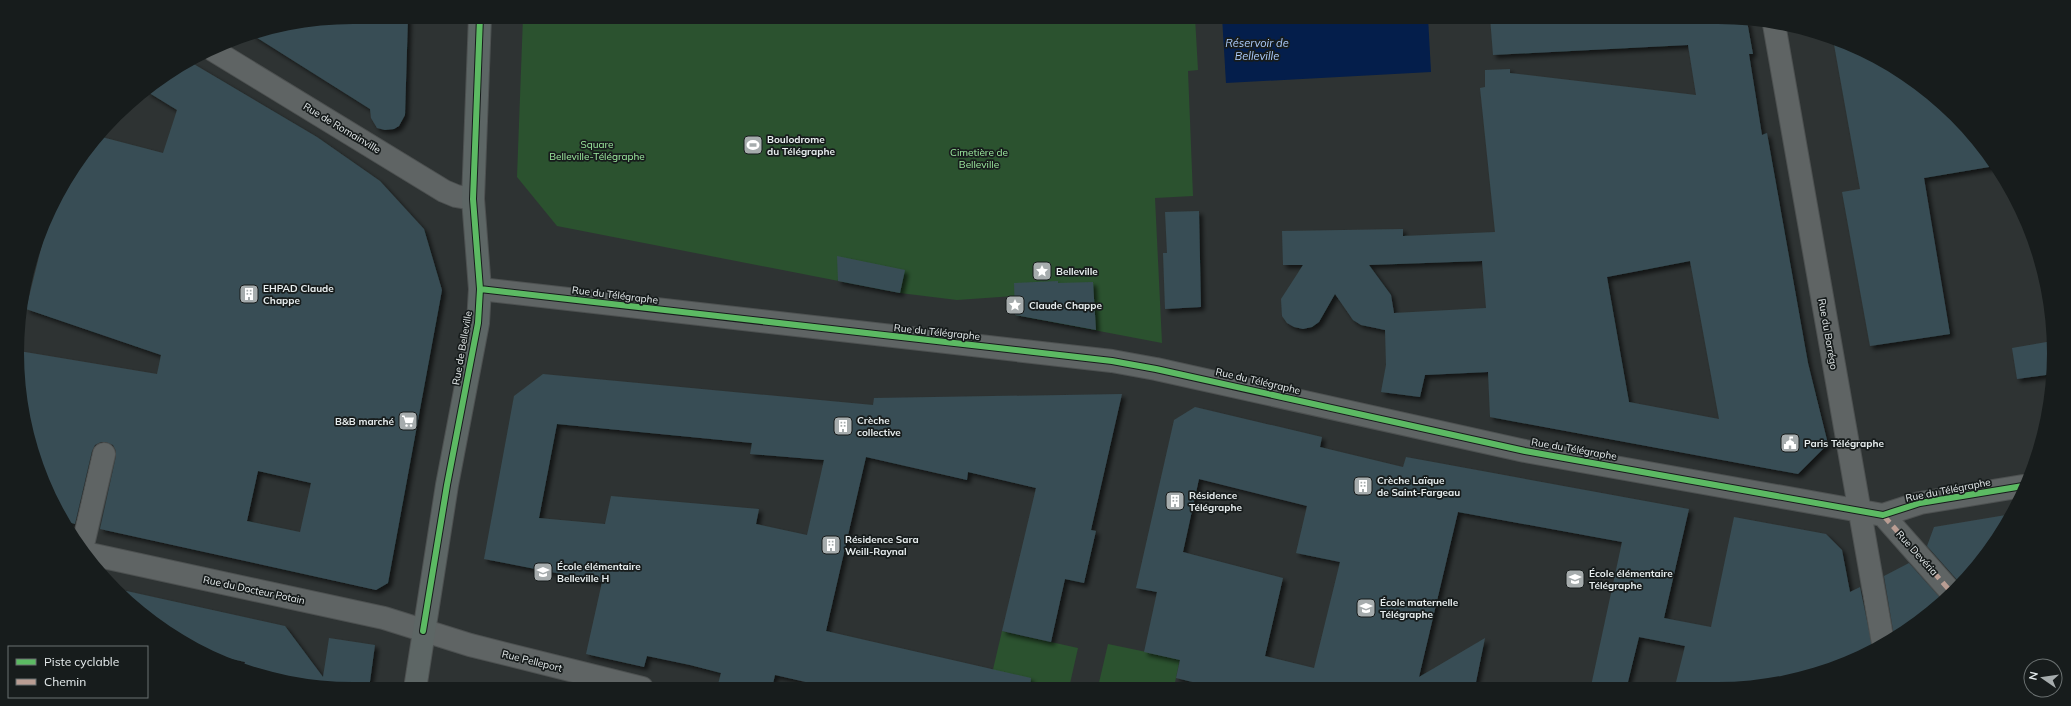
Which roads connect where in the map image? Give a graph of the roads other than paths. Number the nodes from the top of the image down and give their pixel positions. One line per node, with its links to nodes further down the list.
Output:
1 (480, 24): 4 (main road, Rue de Belleville)
2 (1775, 29): 8 (street, Rue du Borrégo)
3 (218, 53): 4 (street, Rue de Romainville)
4 (473, 199): 5 (main road, Rue de Belleville)
5 (480, 289): 8 (street, Rue du Télégraphe); 13 (main road, Rue de Belleville)
6 (104, 454): 10 (street)
7 (2018, 487): 9 (street, Rue du Télégraphe)
8 (1859, 510): 9 (street, Rue du Télégraphe); 14 (street, Rue du Borrégo)
9 (1883, 515): 12 (street, Rue Devéria)
10 (84, 542)
11 (94, 555): 13 (street, Rue du Docteur Potain)
12 (1948, 589)
13 (423, 631): 15 (main road, Rue de Belleville); 16 (street, Rue Pelleport)
14 (1883, 637)
15 (416, 682)
16 (619, 682)

